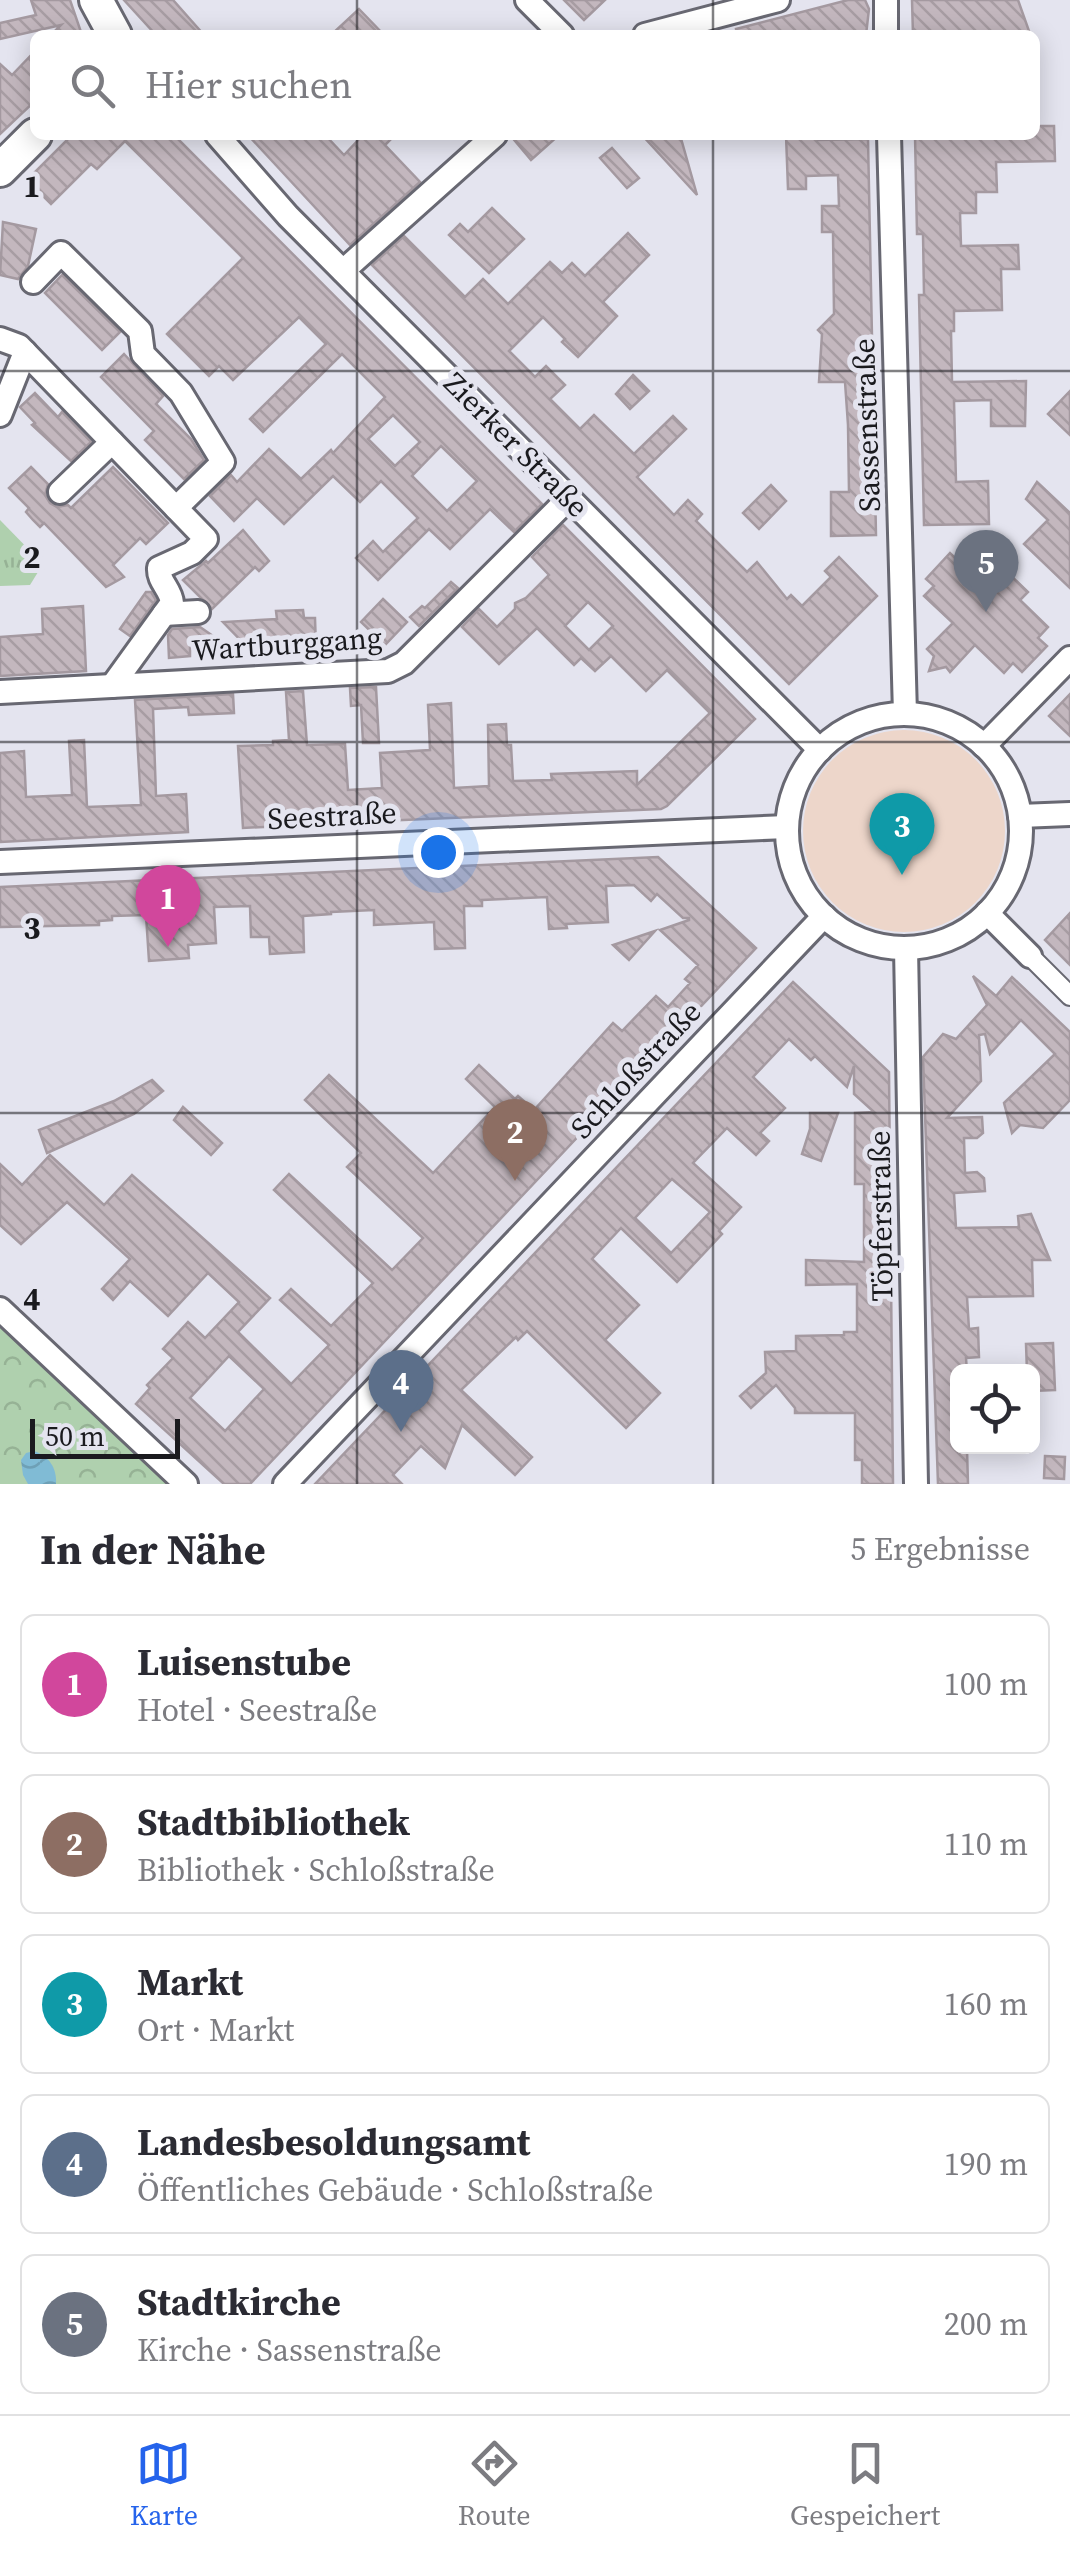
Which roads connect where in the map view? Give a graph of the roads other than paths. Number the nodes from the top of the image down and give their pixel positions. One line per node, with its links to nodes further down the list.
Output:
1 (96, 0): 5 (main road)
2 (527, 0): 6 (street)
3 (778, 0): 7 (street)
4 (886, 0): 8 (street)
5 (112, 30)
6 (557, 30)
7 (664, 30)
8 (886, 30)
9 (30, 140): 13 (main road)
10 (221, 140): 14 (street, Zierker Straße)
11 (489, 140): 14 (street)
12 (889, 140): 28 (street, Sassenstraße)
13 (0, 170)
14 (343, 271): 21 (street, Zierker Straße)
15 (33, 282): 22 (street)
16 (0, 339): 17 (street)
17 (25, 352): 18 (street); 19 (street)
18 (0, 415)
19 (112, 442): 20 (street); 22 (street)
20 (60, 492)
21 (569, 498): 26 (street, Wartburggang); 30 (street, Zierker Straße)
22 (176, 508): 24 (street)
23 (198, 612): 24 (street)
24 (164, 614): 26 (street)
25 (1070, 658): 29 (street)
26 (112, 686): 27 (street, Wartburggang)
27 (0, 692)
28 (905, 714): 29 (street); 30 (street)
29 (984, 746): 32 (street)
30 (820, 750): 33 (street)
31 (1070, 814): 32 (street)
32 (1020, 816): 35 (street)
33 (788, 827): 34 (street, Seestraße); 36 (street)
34 (0, 862)
35 (987, 914): 37 (street); 38 (street)
36 (824, 916): 37 (street); 42 (street, Schloßstraße)
37 (906, 948): 43 (street, Töpferstraße)
38 (1030, 956): 39 (street)
39 (1070, 996)
40 (0, 1309): 41 (street)
41 (186, 1484)
42 (285, 1484)
43 (916, 1484)

